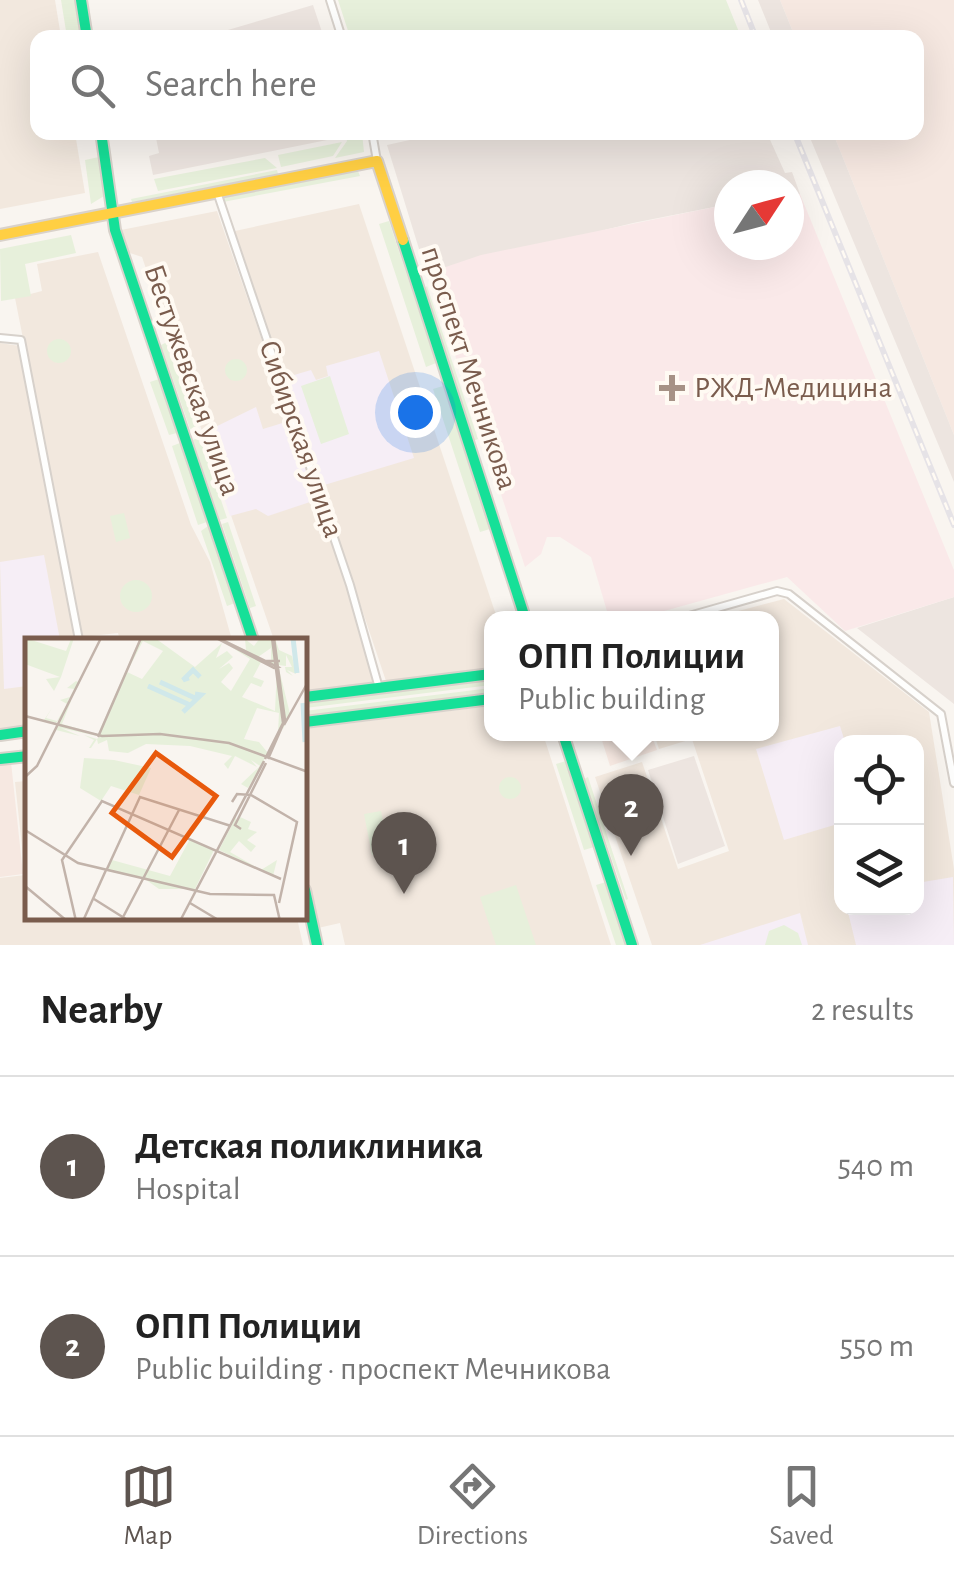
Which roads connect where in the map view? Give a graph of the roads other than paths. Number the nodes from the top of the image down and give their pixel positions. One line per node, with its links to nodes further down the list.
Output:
1 (82, 0): 3 (street)
2 (330, 0): 4 (street)
3 (86, 30)
4 (339, 30)
5 (101, 140): 9 (street, Бестужевская улица)
6 (373, 140): 7 (street, проспект Мечникова)
7 (377, 161): 8 (street); 12 (street, проспект Мечникова)
8 (217, 192): 9 (street); 17 (street, Сибирская улица)
9 (112, 213): 10 (street); 15 (street, Бестужевская улица)
10 (0, 235)
11 (0, 338): 14 (street)
12 (523, 611)
13 (708, 611): 26 (street)
14 (80, 638)
15 (253, 638)
16 (484, 675): 17 (street)
17 (378, 688): 18 (street)
18 (308, 697)
19 (484, 700): 20 (street)
20 (308, 722)
21 (25, 731): 22 (street)
22 (0, 735)
23 (566, 741): 29 (street)
24 (25, 756): 25 (street)
25 (0, 759)
26 (954, 783)
27 (308, 904): 28 (street)
28 (317, 945)
29 (632, 945)

